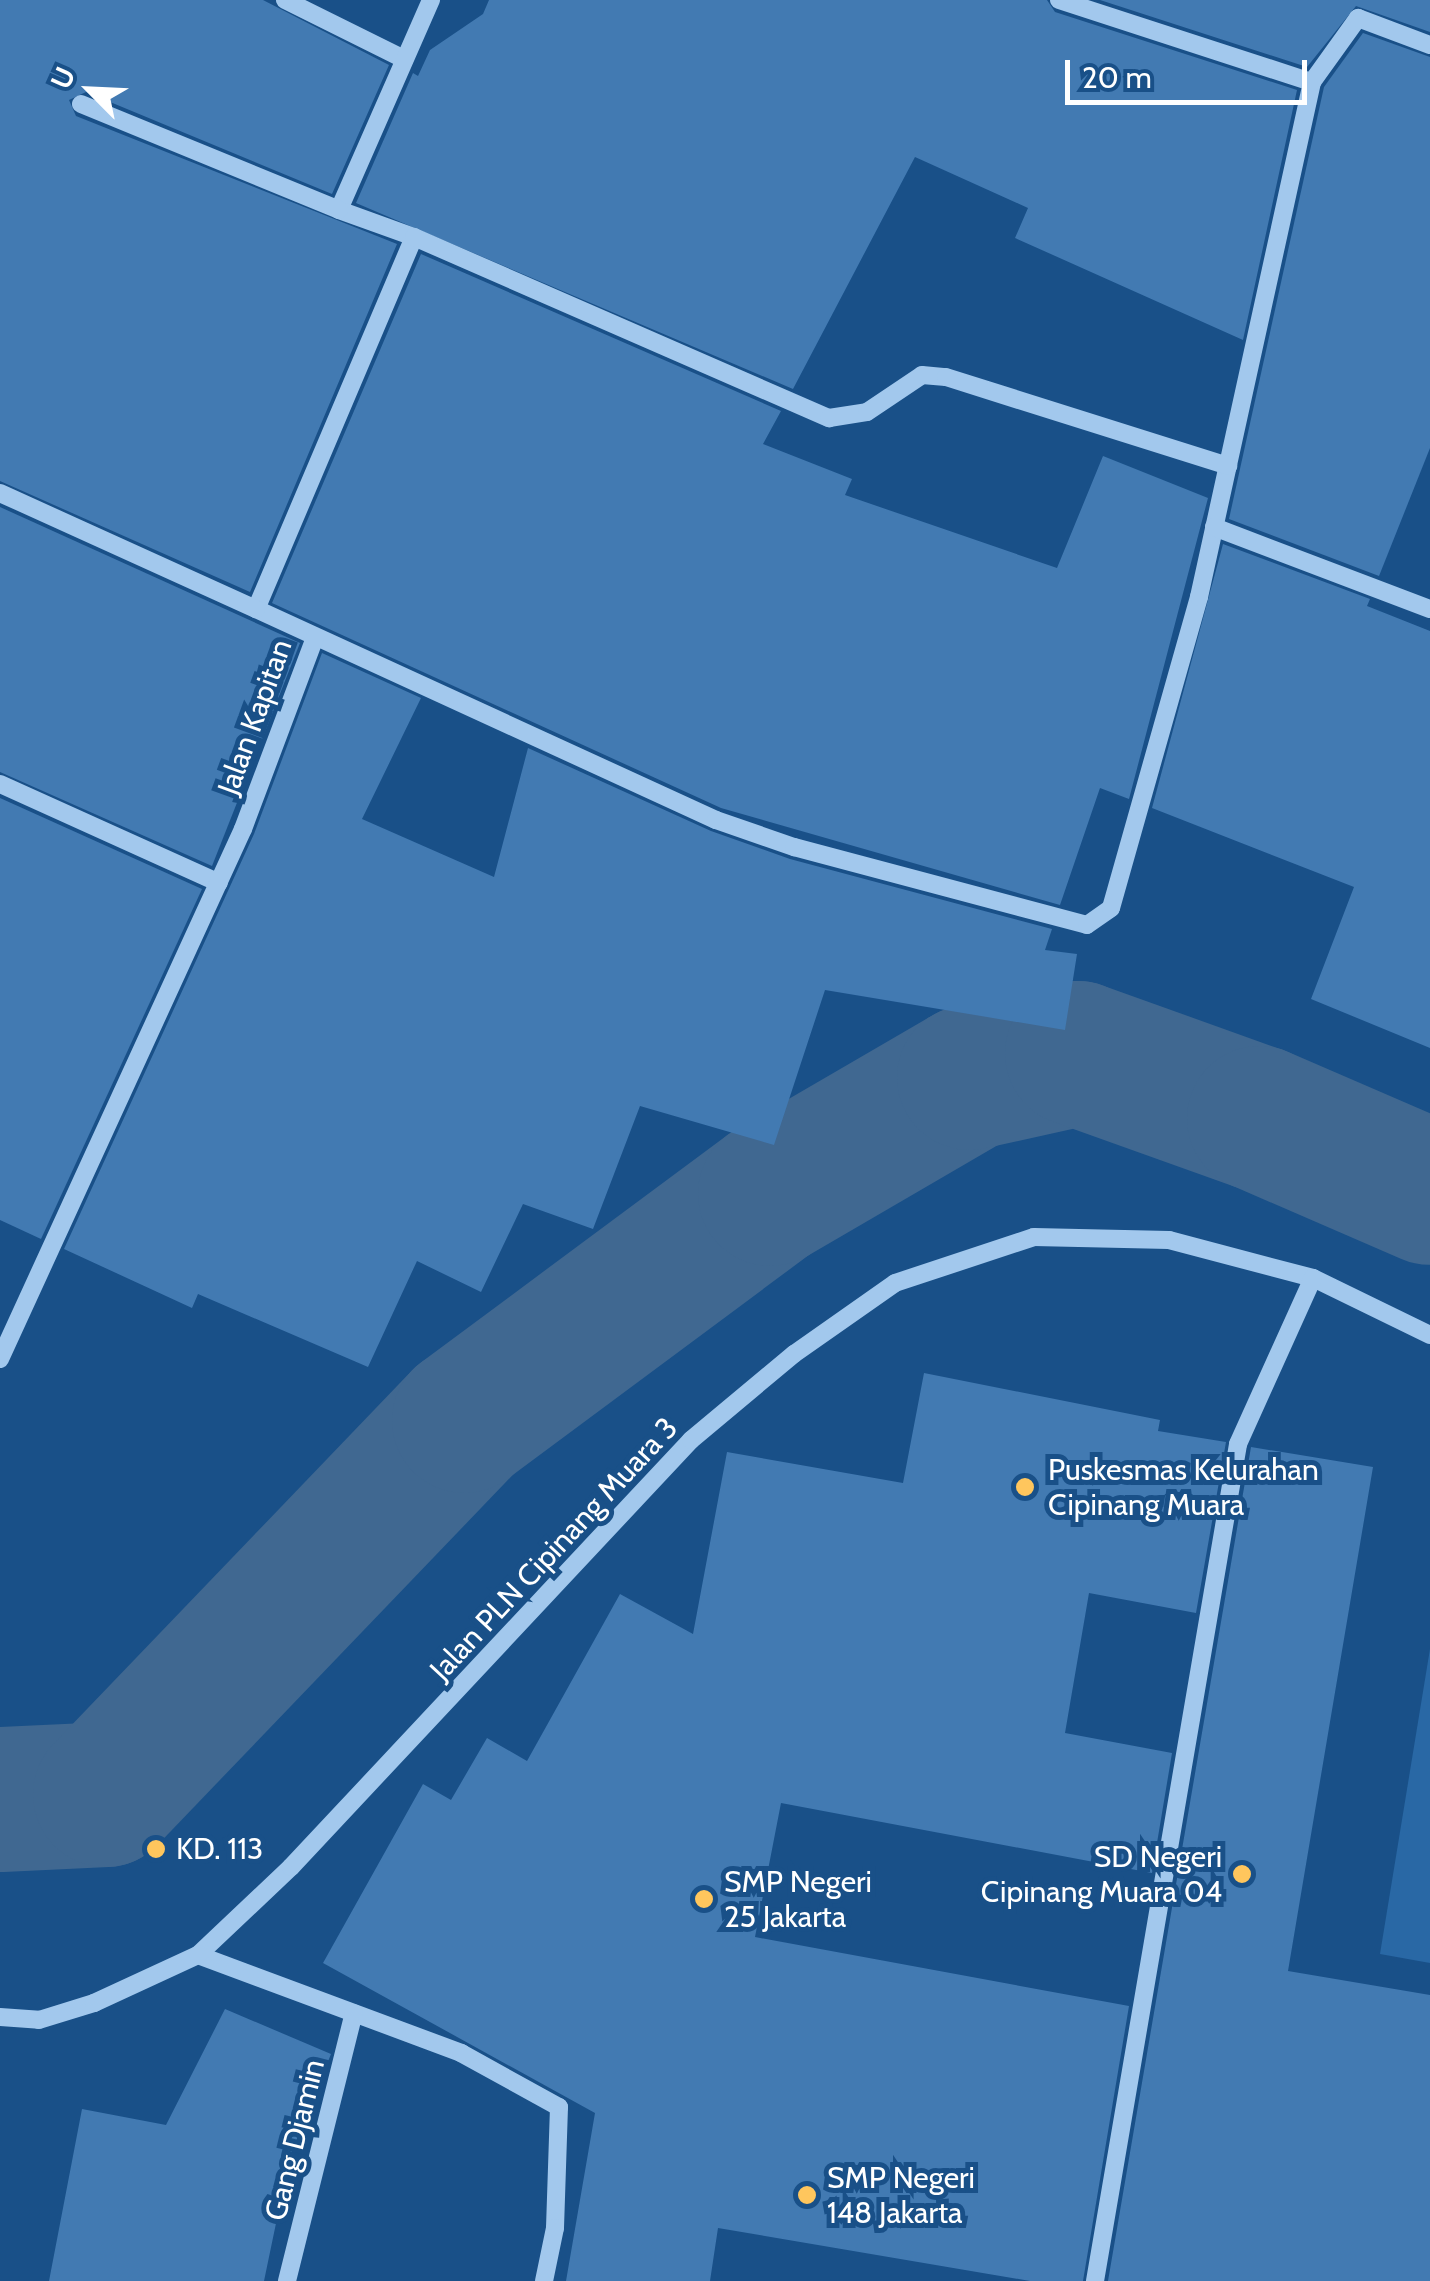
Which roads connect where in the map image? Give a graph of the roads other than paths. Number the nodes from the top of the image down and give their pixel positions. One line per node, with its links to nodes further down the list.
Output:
1 (285, 0): 5 (street)
2 (431, 0): 5 (street)
3 (1059, 0): 6 (street)
4 (1430, 45): 6 (street)
5 (404, 59): 8 (street)
6 (1312, 82): 10 (street)
7 (81, 104): 8 (street)
8 (340, 210): 9 (street)
9 (414, 237): 10 (street); 14 (street, Jalan Kapitan)
10 (1228, 466): 12 (street)
11 (0, 493): 14 (street)
12 (1214, 527): 13 (street); 15 (street)
13 (1430, 609)
14 (256, 610): 15 (street, Jalan Kapitan)
15 (315, 638): 17 (street, Jalan Kapitan)
16 (0, 784): 17 (street)
17 (219, 883): 20 (street, Jalan Kapitan)
18 (1314, 1278): 19 (street, Jalan PLN Cipinang Muara 3); 21 (street, Jalan PLN Cipinang Muara 3); 26 (street)
19 (1430, 1335)
20 (0, 1359)
21 (198, 1955): 22 (street); 23 (street, Jalan PLN Cipinang Muara 3)
22 (354, 2012): 24 (street, Gang Djamin); 25 (street)
23 (0, 2017)
24 (287, 2281)
25 (544, 2281)
26 (1095, 2281)

